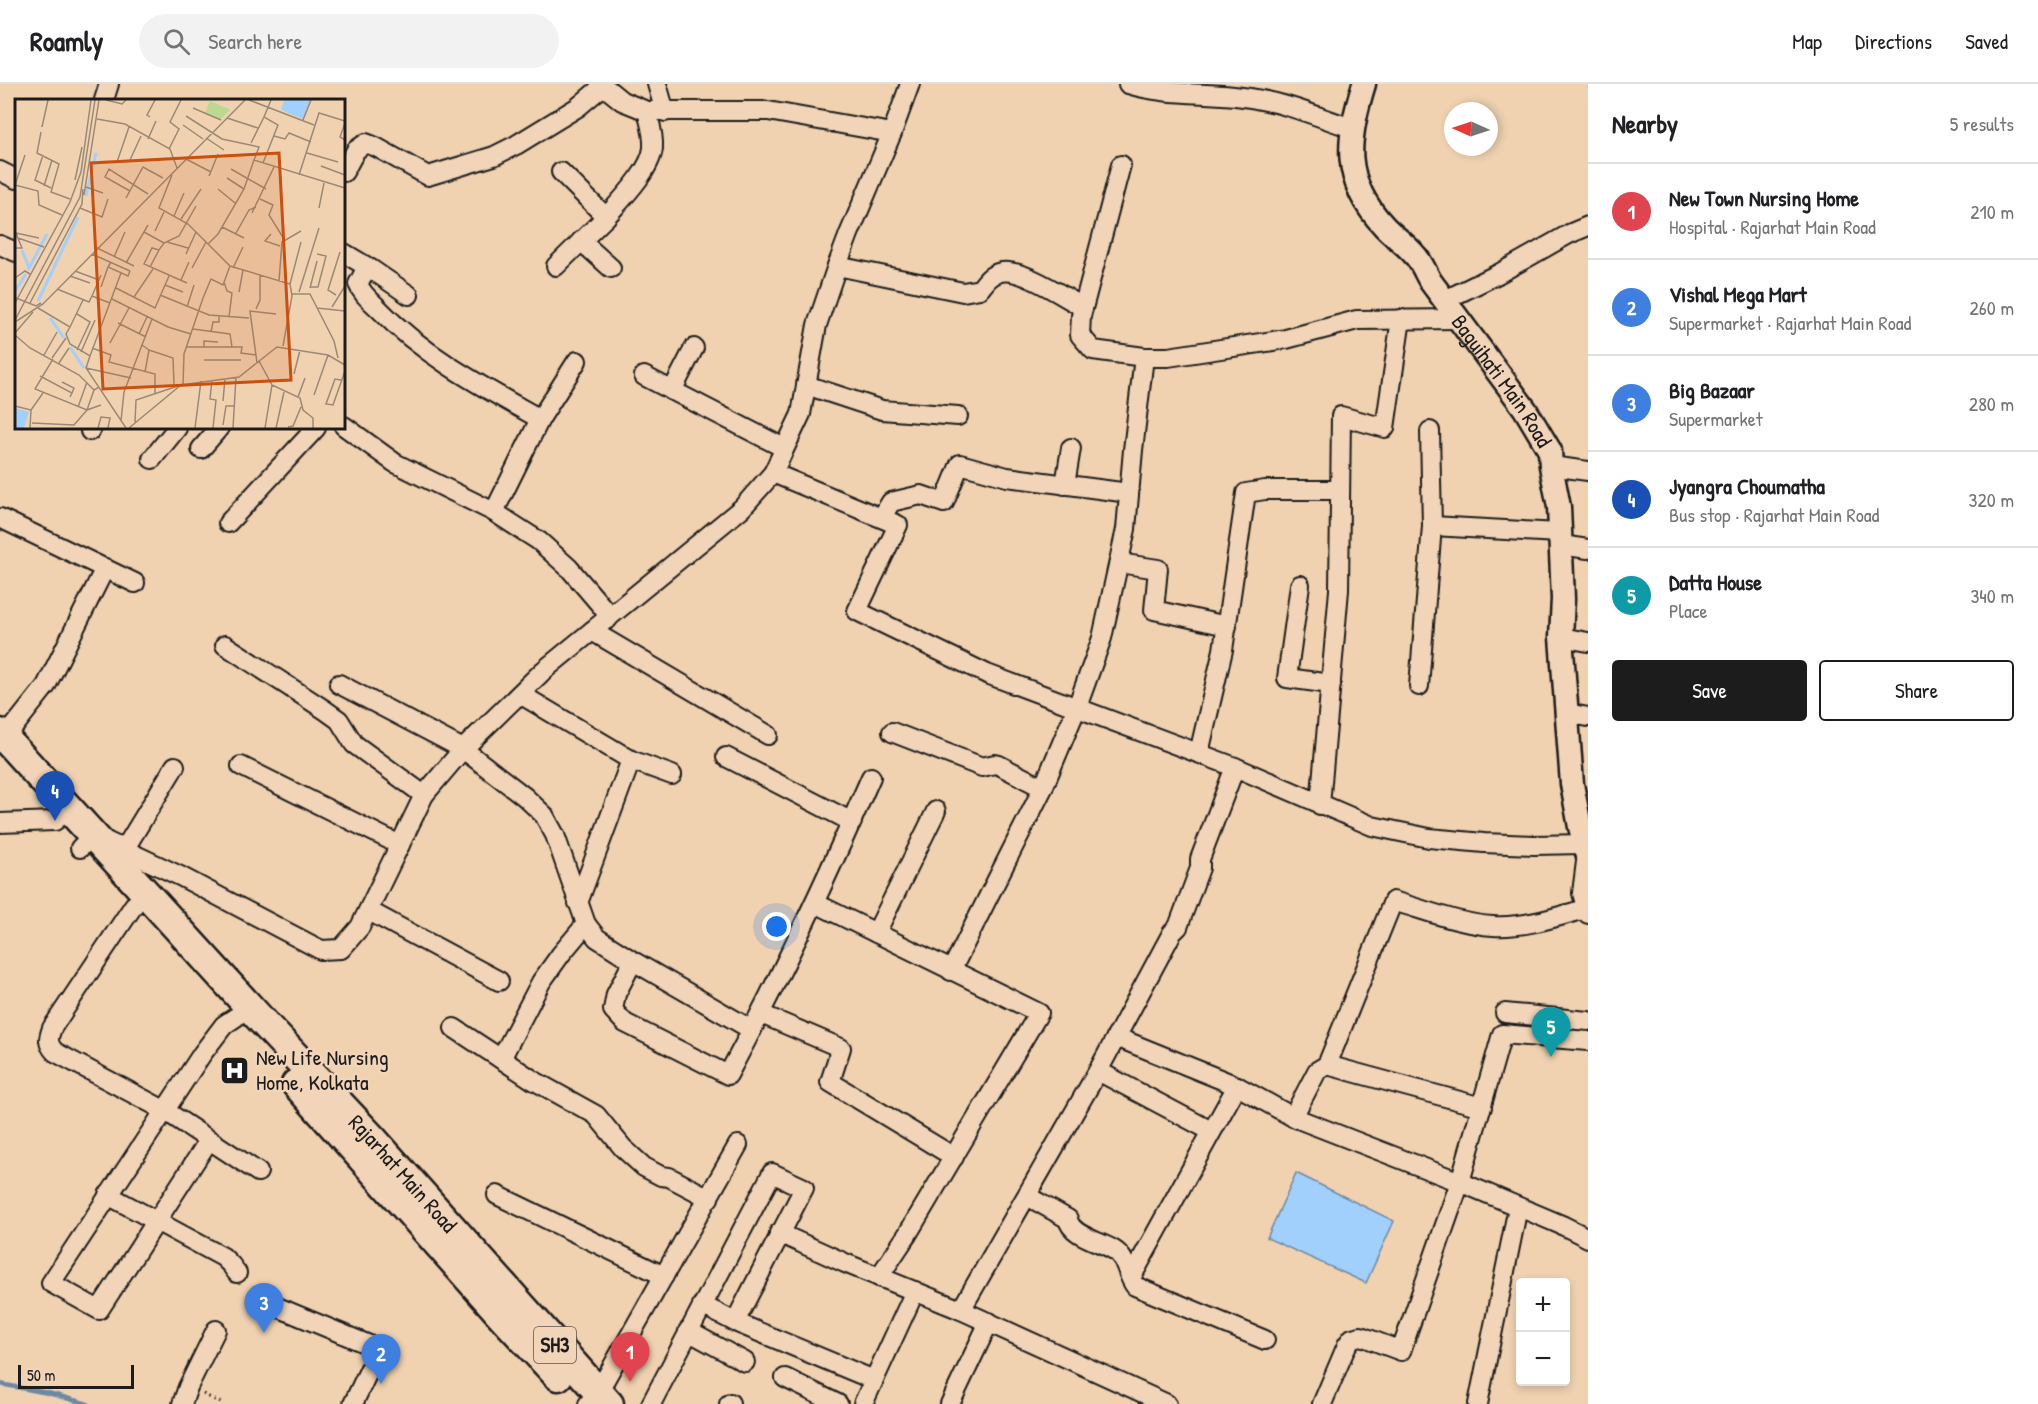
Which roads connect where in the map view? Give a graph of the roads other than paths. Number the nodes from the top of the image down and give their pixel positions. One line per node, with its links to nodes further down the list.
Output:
1 (109, 84): 7 (street)
2 (657, 84): 9 (street)
3 (910, 84): 11 (street)
4 (1128, 84): 10 (street)
5 (1365, 84): 10 (street, Baguihati Main Road)
6 (602, 85): 8 (street); 13 (street)
7 (104, 99)
8 (646, 111): 9 (street); 17 (street)
9 (665, 112): 11 (street)
10 (1352, 128): 28 (street, Baguihati Main Road)
11 (892, 133): 24 (street)
12 (1121, 165): 29 (street)
13 (345, 170)
14 (0, 171): 16 (street)
15 (561, 172): 17 (street)
16 (15, 178)
17 (606, 217): 19 (street)
18 (1588, 226): 28 (street)
19 (581, 241): 23 (street); 26 (street)
20 (0, 245): 21 (street)
21 (15, 252)
22 (345, 254): 25 (street)
23 (556, 266)
24 (837, 266): 29 (street); 36 (street)
25 (367, 267): 27 (street); 39 (street)
26 (611, 268)
27 (409, 295)
28 (1445, 300): 31 (street, Baguihati Main Road)
29 (1083, 307): 33 (street)
30 (1401, 319): 31 (street); 33 (street); 53 (street)
31 (1460, 319): 49 (street, Baguihati Main Road)
32 (694, 348): 37 (street)
33 (1144, 357): 54 (street)
34 (577, 361): 39 (street)
35 (644, 376): 37 (street)
36 (806, 385): 38 (street); 45 (street)
37 (672, 391): 45 (street)
38 (958, 416)
39 (540, 419): 55 (street)
40 (345, 427): 55 (street)
41 (176, 429): 48 (street)
42 (218, 429): 47 (street)
43 (315, 429): 58 (street)
44 (1430, 431): 59 (street)
45 (784, 448): 51 (street)
46 (1071, 448): 52 (street)
47 (201, 449)
48 (152, 459)
49 (1551, 466): 50 (street); 60 (street, Baguihati Main Road)
50 (1588, 471)
51 (773, 473): 56 (street); 66 (street)
52 (1065, 485): 54 (street); 56 (street)
53 (1340, 490): 67 (street); 73 (street)
54 (1129, 493): 62 (street)
55 (494, 512): 66 (street)
56 (882, 517): 76 (street)
57 (0, 518): 63 (street)
58 (228, 523)
59 (1432, 526): 60 (street); 74 (street)
60 (1561, 539): 61 (street); 69 (street, Baguihati Main Road)
61 (1588, 549)
62 (1119, 563): 67 (street); 76 (street)
63 (105, 568): 64 (street); 80 (street)
64 (135, 583)
65 (1300, 585): 73 (street)
66 (608, 619): 68 (street)
67 (1227, 626): 82 (street)
68 (592, 631): 75 (street); 79 (street)
69 (1561, 637): 70 (street); 77 (street, Baguihati Main Road)
70 (1588, 642)
71 (225, 645): 91 (street)
72 (339, 684): 81 (street)
73 (1331, 684): 92 (street)
74 (1419, 686)
75 (520, 694): 81 (street); 84 (street)
76 (1077, 707): 82 (street); 90 (street)
77 (1577, 715): 100 (street, Baguihati Main Road)
78 (892, 732): 90 (street)
79 (768, 735)
80 (2, 744): 94 (main road, Rajarhat Main Road / SH3)
81 (463, 749): 91 (street); 101 (street)
82 (1199, 753): 87 (street)
83 (726, 757): 95 (street)
84 (631, 760): 88 (street); 101 (street)
85 (175, 766): 99 (street)
86 (241, 766): 98 (street)
87 (1235, 767): 92 (street); 116 (street)
88 (672, 775)
89 (871, 777): 95 (street)
90 (1043, 788): 109 (street)
91 (424, 795): 98 (street)
92 (1320, 805): 100 (street)
93 (936, 810): 107 (street)
94 (62, 815): 96 (street); 97 (main road, Rajarhat Main Road / SH3)
95 (852, 822): 102 (street)
96 (0, 823)
97 (87, 841): 99 (street); 103 (main road, Rajarhat Main Road / SH3); 157 (main road, Rajarhat Main Road / SH3)
98 (400, 845): 104 (street)
99 (124, 850): 104 (street)
100 (1586, 851): 105 (street)
101 (578, 903): 106 (street)
102 (815, 903): 107 (street); 114 (street)
103 (134, 905): 112 (main road, Rajarhat Main Road / SH3); 123 (street)
104 (369, 910): 110 (street)
105 (1586, 912): 119 (street)
106 (586, 924): 108 (street); 118 (street)
107 (876, 933): 109 (street)
108 (633, 961): 114 (street); 114 (street)
109 (951, 970): 128 (street)
110 (499, 981)
111 (1505, 1013): 113 (street)
112 (236, 1017): 123 (street); 157 (main road, Rajarhat Main Road / SH3)
113 (1588, 1021)
114 (756, 1022): 128 (street)
115 (454, 1028): 118 (street)
116 (1116, 1037): 120 (street); 121 (street)
117 (1588, 1041): 122 (street)
118 (501, 1059): 134 (street)
119 (1327, 1065): 122 (street); 124 (street)
120 (1098, 1071): 125 (street); 133 (street)
121 (1237, 1086): 124 (street); 125 (street)
122 (1482, 1107): 130 (street)
123 (164, 1110): 126 (street); 131 (street)
124 (1293, 1117): 130 (street)
125 (1211, 1131): 142 (street)
126 (209, 1140): 129 (street); 136 (street)
127 (738, 1145): 134 (street)
128 (954, 1156): 141 (street)
129 (258, 1172)
130 (1460, 1182): 135 (street); 164 (street)
131 (108, 1195): 136 (street); 136 (street)
132 (497, 1196): 140 (street)
133 (1027, 1196): 142 (street); 146 (street)
134 (709, 1198): 140 (street)
135 (1518, 1207): 138 (street); 165 (street)
136 (156, 1221): 139 (street)
137 (779, 1233): 141 (street); 145 (street); 147 (street)
138 (1588, 1238)
139 (237, 1273)
140 (664, 1276): 157 (street)
141 (879, 1277): 143 (street)
142 (1131, 1278): 151 (street)
143 (915, 1291): 146 (street); 154 (street)
144 (258, 1299): 158 (street)
145 (702, 1305): 147 (street); 150 (street)
146 (961, 1310): 148 (street)
147 (735, 1322): 154 (street)
148 (989, 1322): 162 (street); 163 (street)
149 (216, 1330): 155 (street)
150 (688, 1331): 152 (street); 159 (street)
151 (1265, 1340)
152 (745, 1362)
153 (785, 1378): 156 (street)
154 (874, 1380): 161 (street)
155 (185, 1396)
156 (817, 1399): 160 (street)
157 (595, 1401)
158 (353, 1404)
159 (651, 1404)
160 (838, 1404)
161 (863, 1404)
162 (950, 1404)
163 (1167, 1404)
164 (1322, 1404)
165 (1478, 1404)

